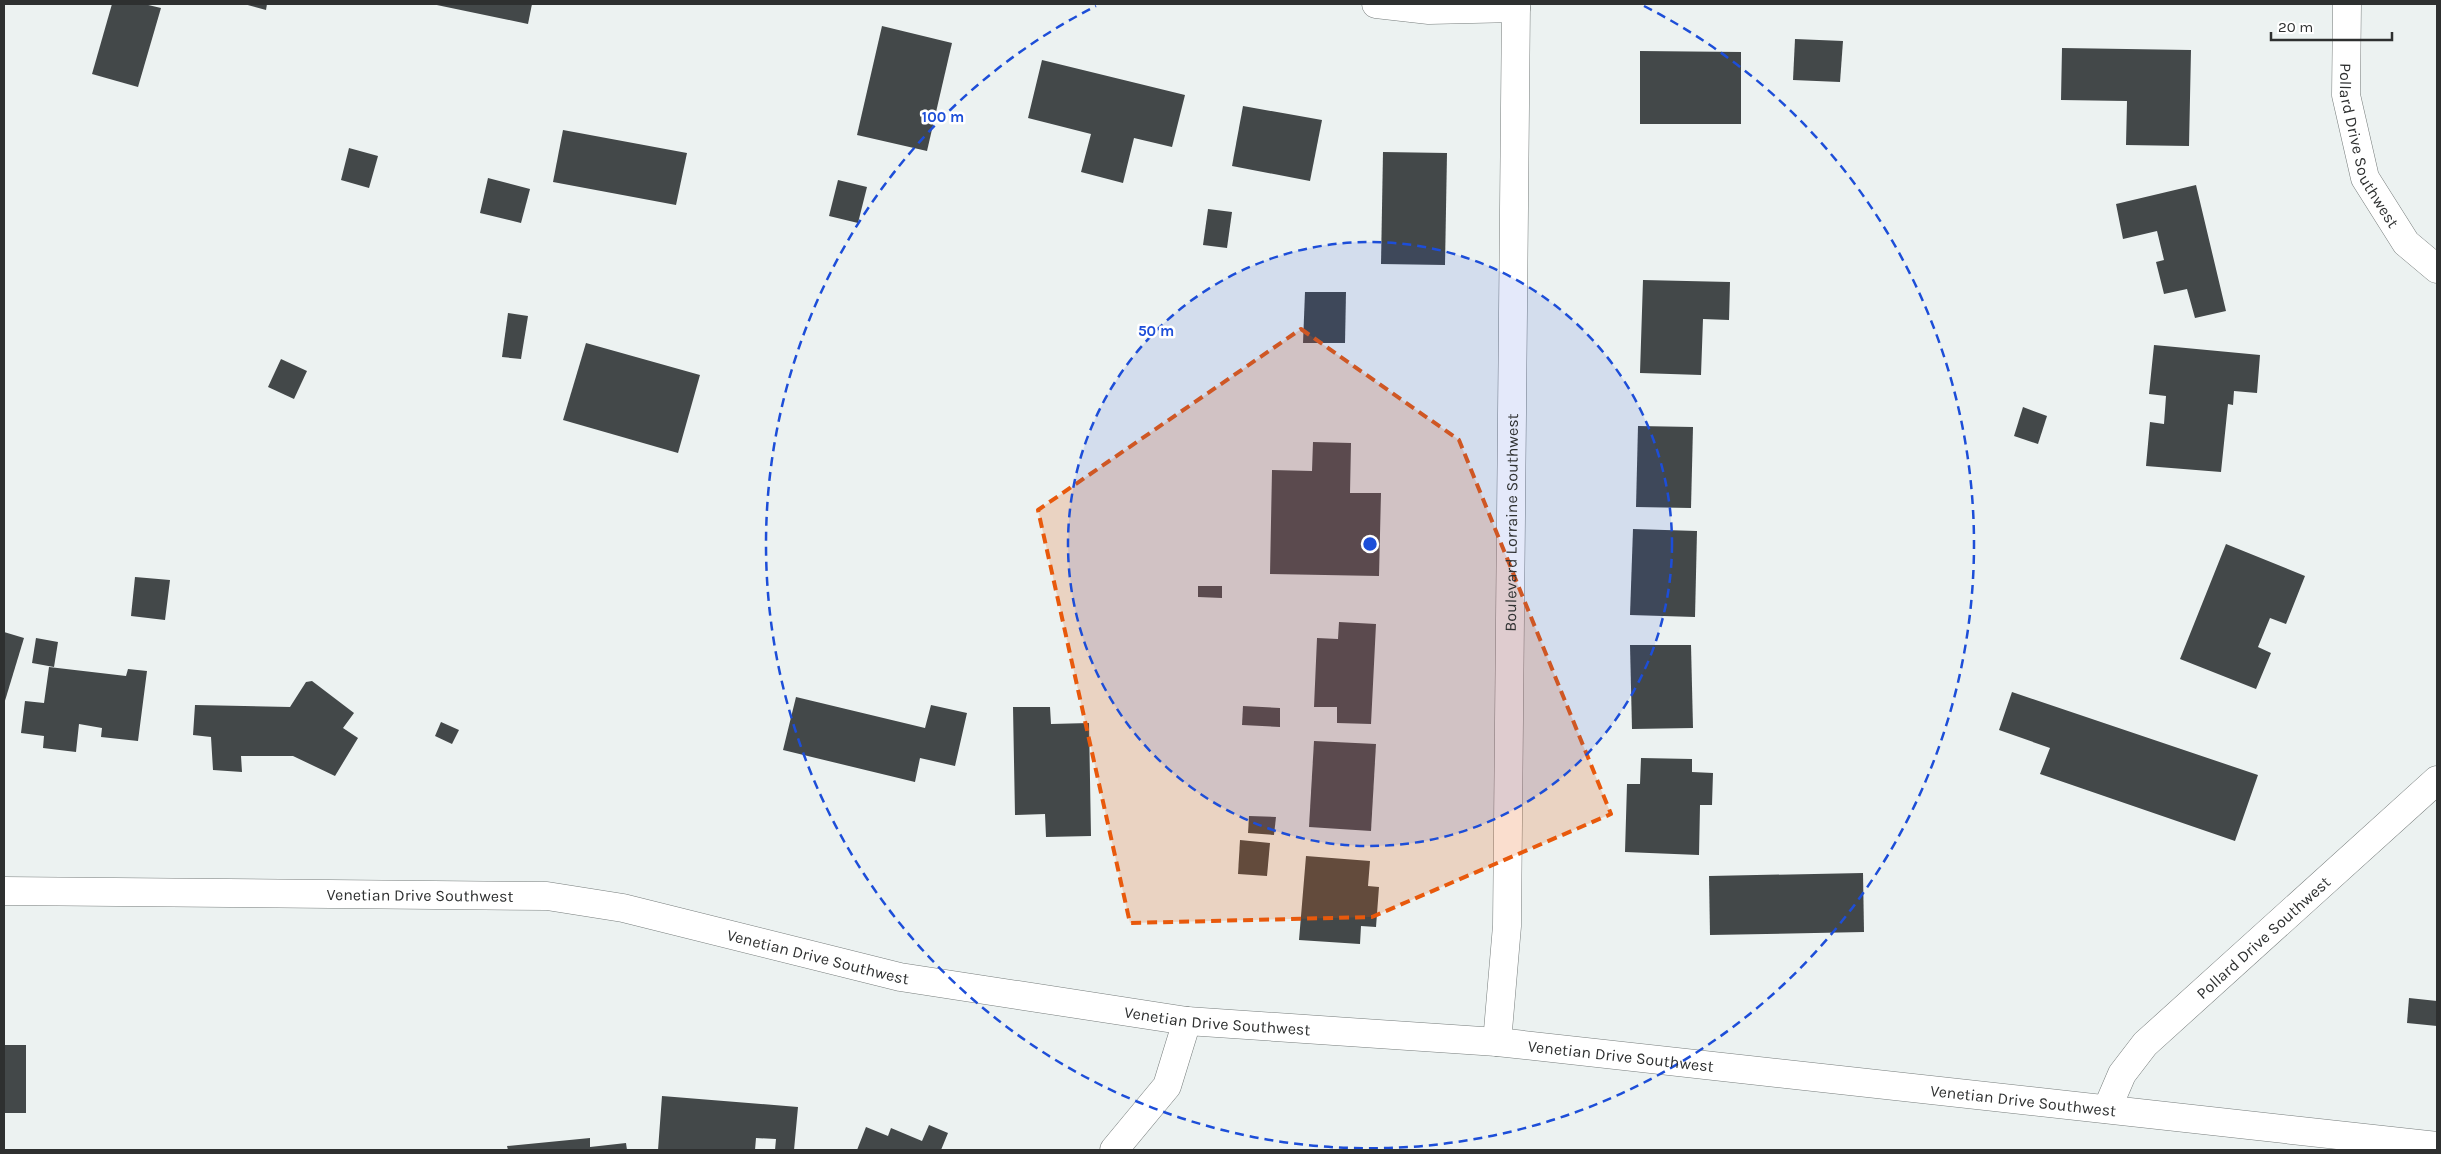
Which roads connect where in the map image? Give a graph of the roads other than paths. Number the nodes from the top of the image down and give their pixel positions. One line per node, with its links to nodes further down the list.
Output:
1 (1376, 4): 3 (street)
2 (2347, 4): 4 (street, Pollard Drive Southwest)
3 (1516, 6): 8 (street, Boulevard Lorraine Southwest)
4 (2437, 269)
5 (2437, 780): 9 (street, Pollard Drive Southwest)
6 (4, 891): 7 (street, Venetian Drive Southwest)
7 (1187, 1022): 8 (street, Venetian Drive Southwest); 11 (street)
8 (1497, 1042): 9 (street, Venetian Drive Southwest)
9 (2107, 1108): 10 (street, Venetian Drive Southwest)
10 (2437, 1146)
11 (1114, 1150)

